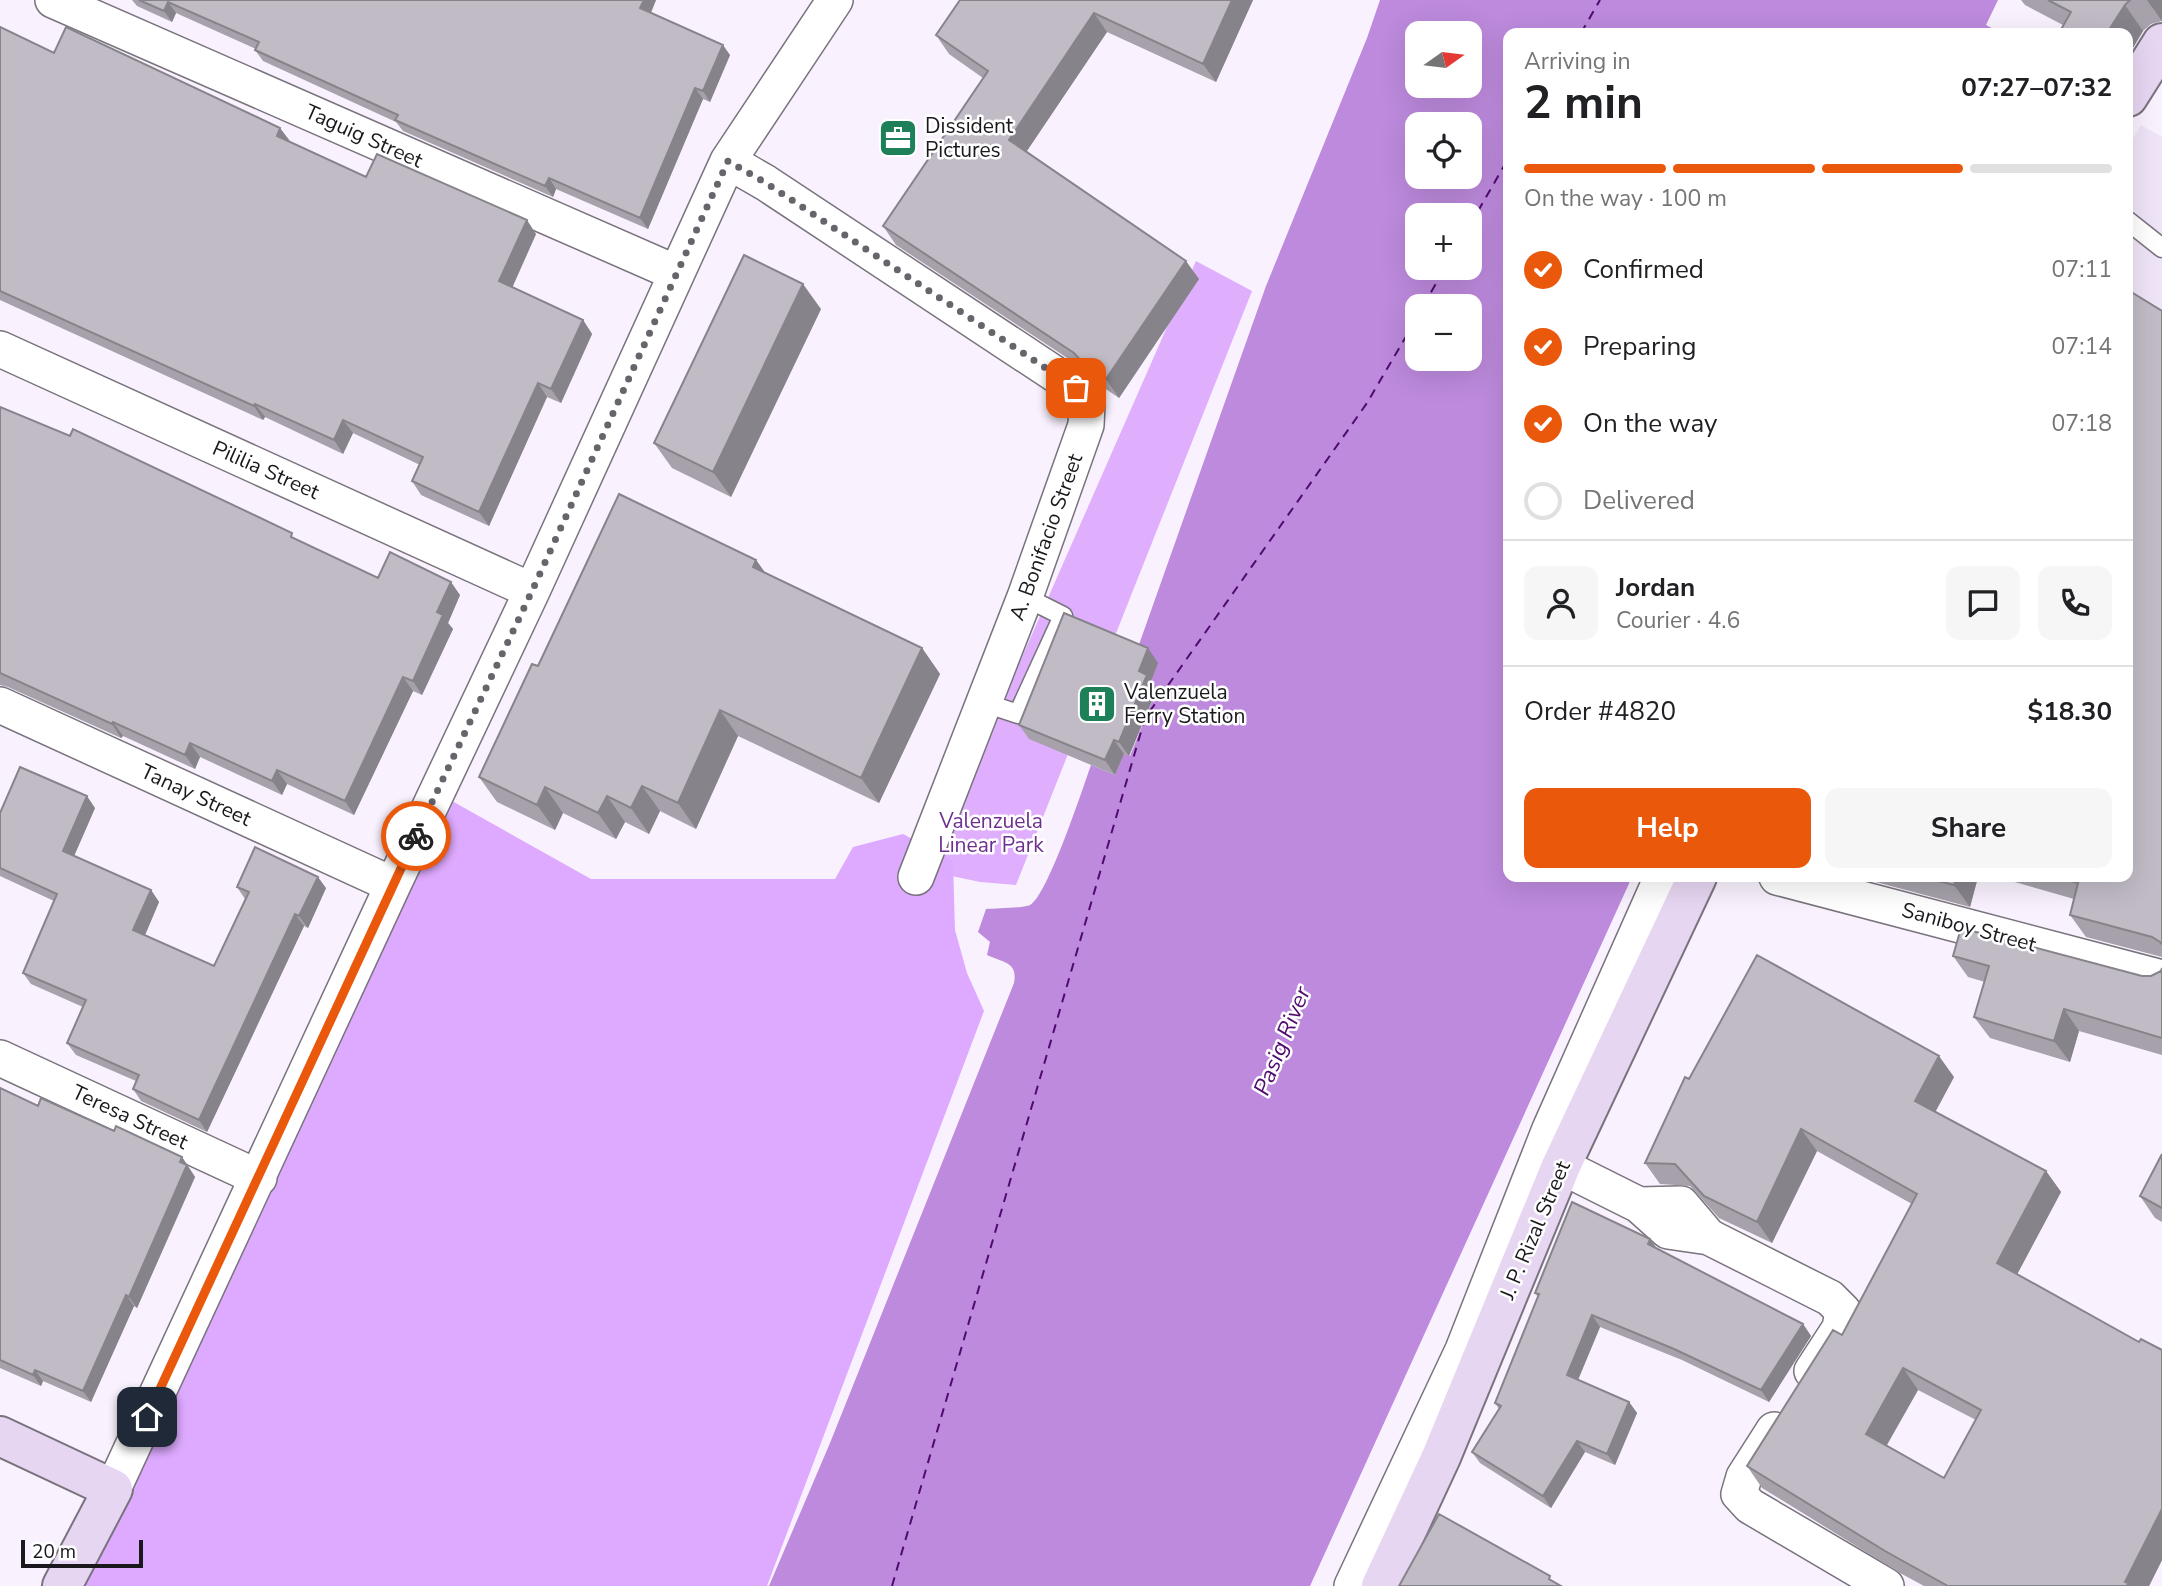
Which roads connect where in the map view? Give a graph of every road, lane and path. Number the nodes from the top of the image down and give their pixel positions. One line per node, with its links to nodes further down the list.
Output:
1 (53, 0): 8 (street, Taguig Street)
2 (835, 0): 5 (street)
3 (2162, 43): 4 (street)
4 (2133, 89)
5 (728, 161): 8 (street); 12 (street, A. Bonifacio Street)
6 (2133, 225): 7 (lane)
7 (2162, 248)
8 (676, 273): 10 (street)
9 (0, 349): 10 (street, Pililia Street)
10 (532, 591): 16 (street)
11 (0, 705): 16 (street, Tanay Street)
12 (916, 877)
13 (1660, 882): 24 (street)
14 (1695, 882): 19 (street, J. P. Rizal Street)
15 (1796, 882): 17 (street, Saniboy Street)
16 (393, 885): 20 (street)
17 (2162, 978)
18 (0, 1058): 20 (street, Teresa Street)
19 (1561, 1166): 25 (street, J. P. Rizal Street); 26 (street)
20 (259, 1178): 22 (street)
21 (0, 1436): 22 (street)
22 (113, 1489): 23 (street)
23 (62, 1586)
24 (1352, 1586)
25 (1381, 1586)
26 (1886, 1586)

